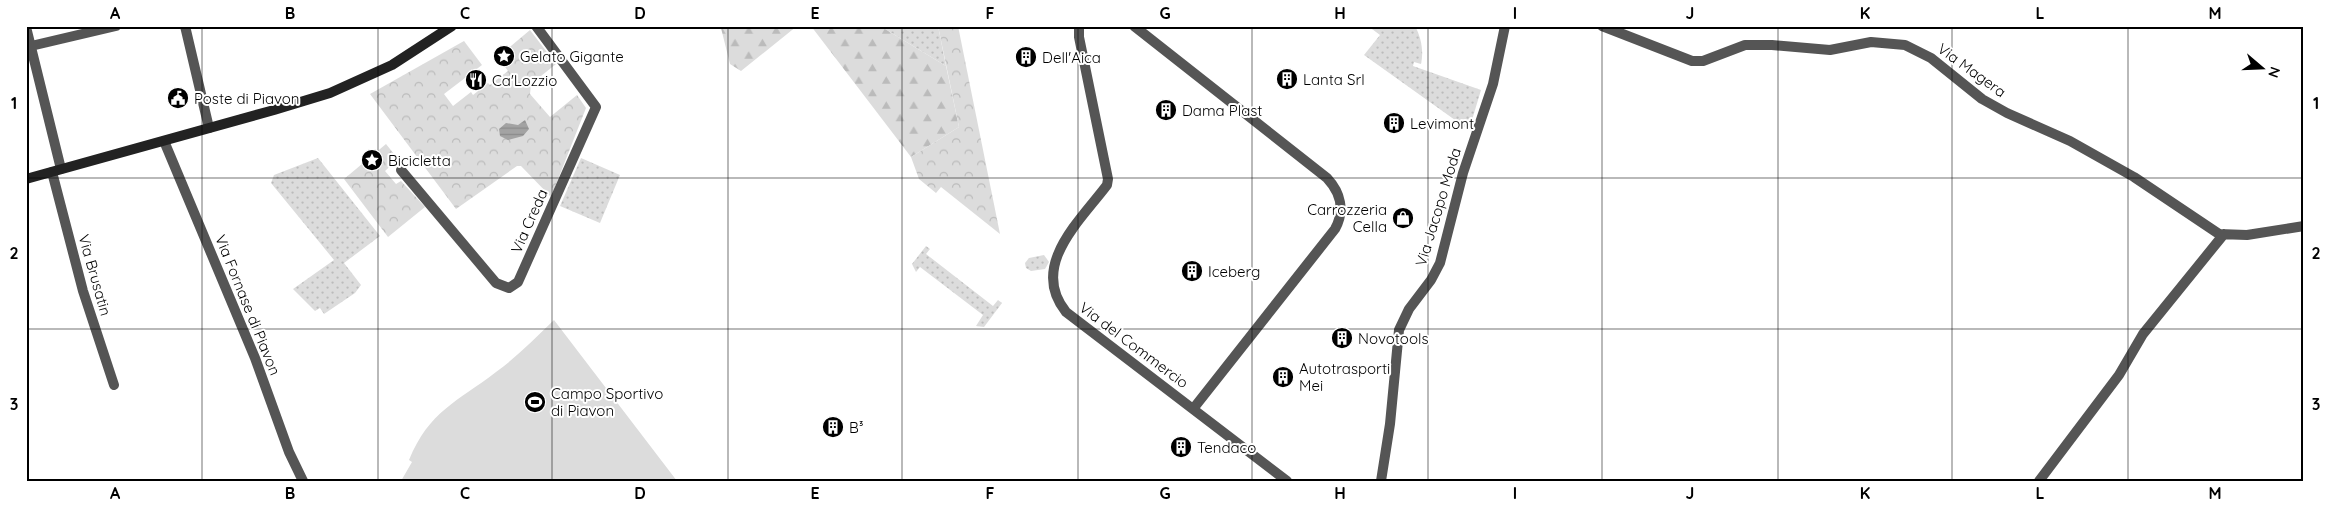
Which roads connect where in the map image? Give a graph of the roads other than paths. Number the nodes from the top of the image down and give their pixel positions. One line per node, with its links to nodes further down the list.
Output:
1 (26, 26): 10 (street, Via Brusatin)
2 (116, 26): 10 (street)
3 (185, 26): 11 (street)
4 (452, 26): 11 (main road)
5 (536, 26): 14 (street, Via Creda)
6 (1079, 26): 19 (street, Via del Commercio)
7 (1134, 26): 19 (street)
8 (1506, 26): 22 (street, Via Jacopo Moda)
9 (1602, 26): 17 (street, Via Magera)
10 (32, 46): 13 (street, Via Brusatin)
11 (209, 128): 12 (main road)
12 (164, 141): 13 (main road); 20 (street, Via Fornase di Piavon)
13 (57, 170): 15 (main road); 18 (street, Via Brusatin)
14 (401, 170)
15 (26, 179)
16 (2304, 226): 17 (street, Via Magera)
17 (2224, 234): 23 (street)
18 (114, 385)
19 (1193, 408): 21 (street, Via del Commercio)
20 (303, 481)
21 (1287, 481)
22 (1381, 481)
23 (2039, 481)

